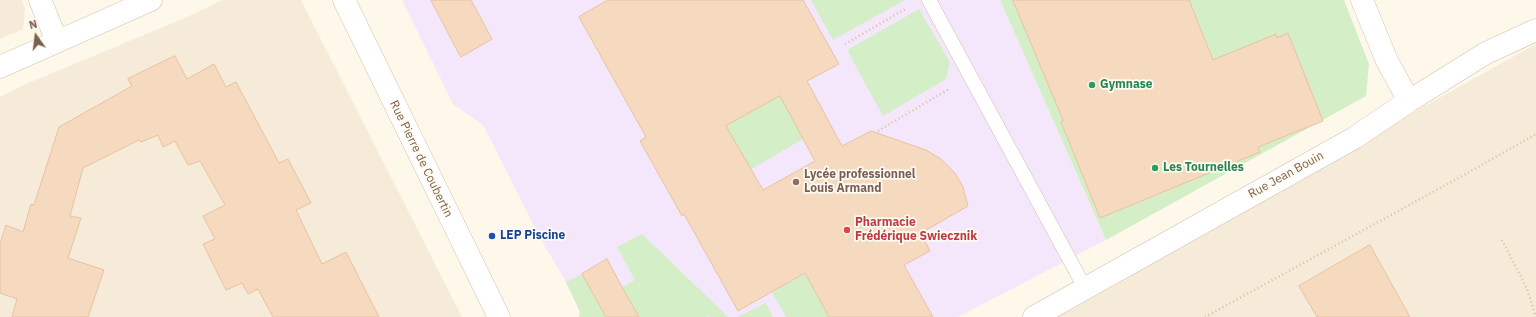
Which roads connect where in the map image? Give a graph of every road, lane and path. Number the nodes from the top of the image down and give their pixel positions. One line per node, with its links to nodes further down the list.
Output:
1 (40, 0): 8 (street)
2 (151, 0): 8 (street)
3 (344, 0): 17 (street, Rue Pierre de Coubertin)
4 (929, 0): 11 (lane)
5 (1362, 0): 12 (street)
6 (907, 8): 9 (path)
7 (1536, 30): 12 (street, Rue Jean Bouin)
8 (57, 41): 10 (street)
9 (845, 44)
10 (0, 67)
11 (971, 77): 13 (path); 16 (lane)
12 (1409, 100): 16 (street, Rue Jean Bouin)
13 (878, 131)
14 (1536, 134): 19 (path)
15 (1502, 240): 20 (path)
16 (1085, 288): 18 (street, Rue Jean Bouin)
17 (499, 317)
18 (1034, 317)
19 (1205, 317)
20 (1536, 317)

